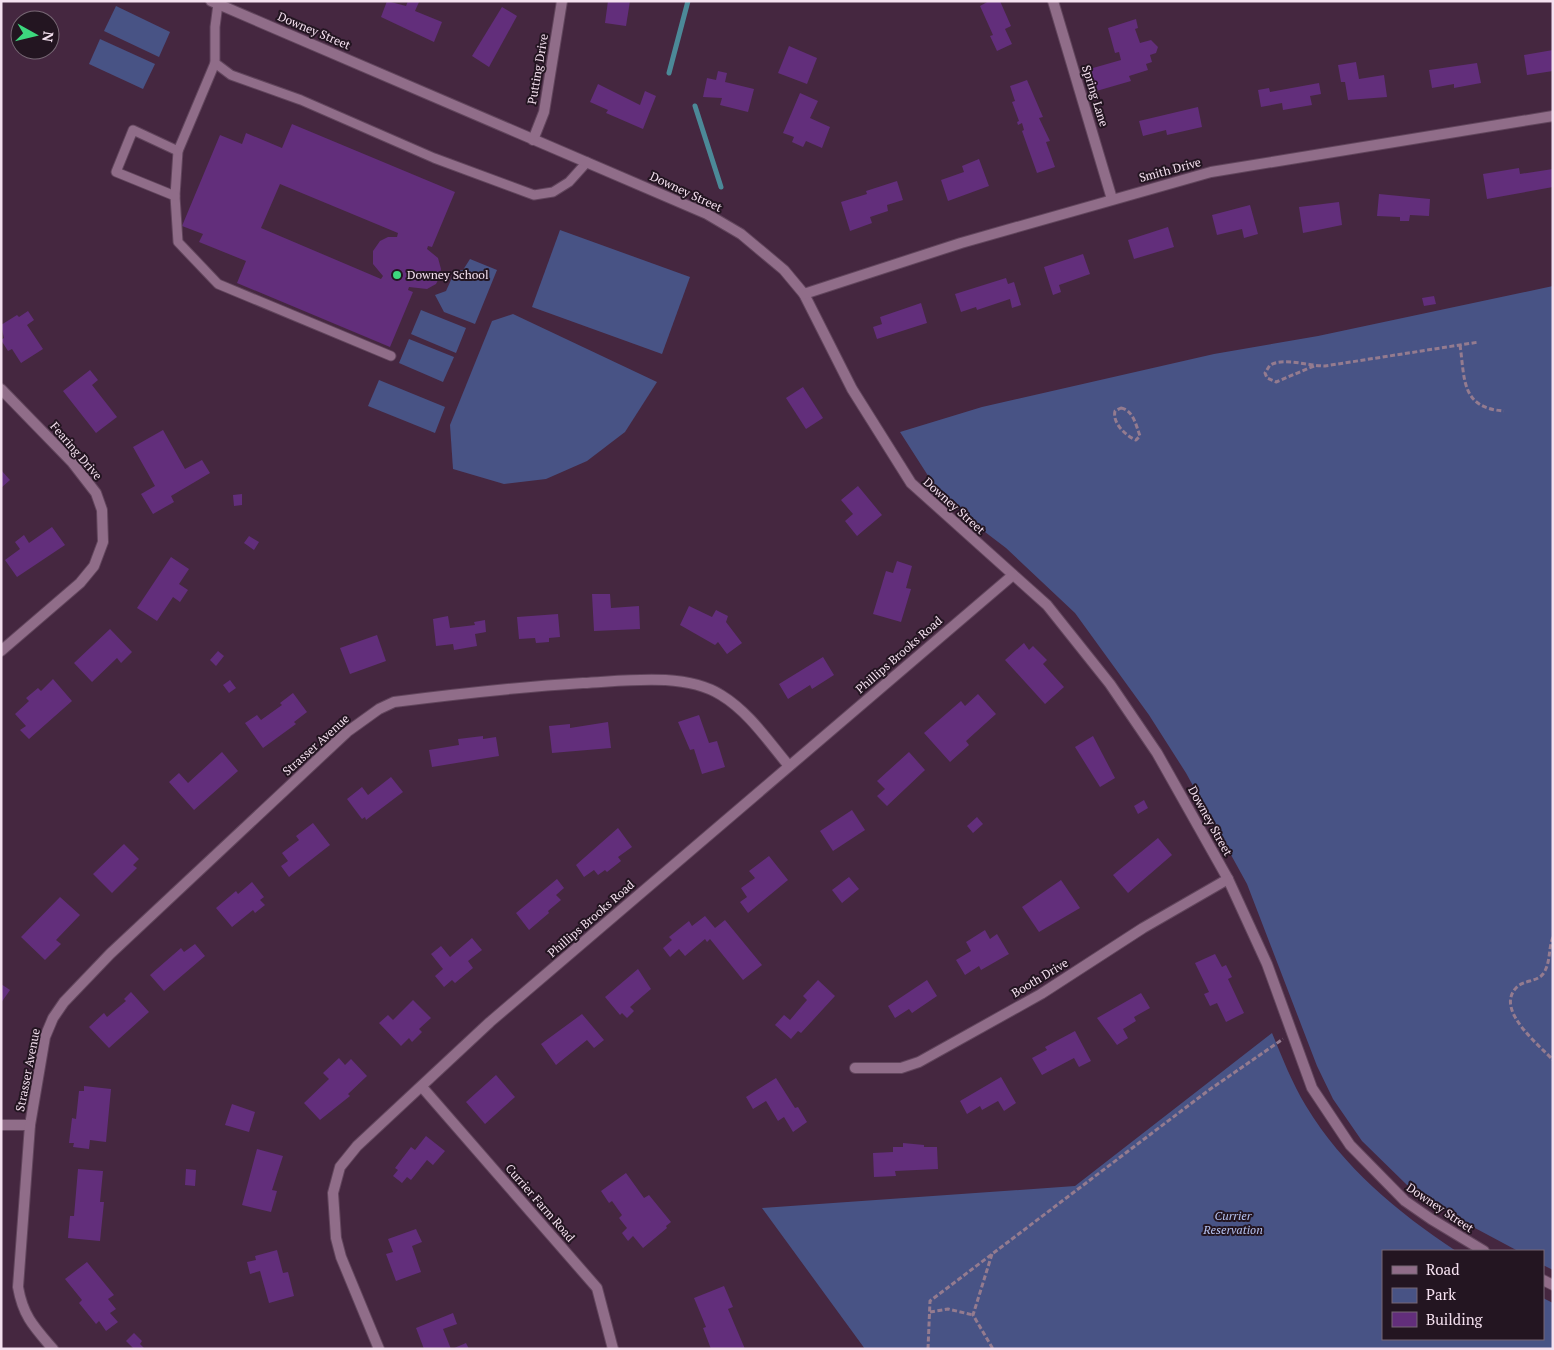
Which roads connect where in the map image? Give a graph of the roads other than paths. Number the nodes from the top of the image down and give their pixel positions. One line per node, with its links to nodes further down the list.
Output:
1 (562, 1): 6 (street, Putting Drive)
2 (1054, 1): 10 (street, Spring Lane)
3 (214, 3): 4 (lane); 6 (street, Downey Street)
4 (215, 63): 7 (lane); 8 (lane)
5 (1553, 116): 10 (street, Smith Drive)
6 (533, 140): 8 (street, Downey Street)
7 (178, 151): 9 (lane); 9 (lane)
8 (587, 162): 11 (street, Downey Street)
9 (175, 196): 12 (lane)
10 (1112, 198): 11 (street, Smith Drive)
11 (804, 294): 14 (street, Downey Street)
12 (391, 356)
13 (1, 389): 15 (street, Fearing Drive)
14 (1012, 575): 16 (street, Phillips Brooks Road); 17 (street, Downey Street)
15 (1, 651)
16 (789, 766): 19 (street, Phillips Brooks Road); 21 (street, Strasser Avenue)
17 (1228, 879): 18 (street, Booth Drive); 22 (street, Downey Street)
18 (855, 1068)
19 (422, 1087): 24 (street, Phillips Brooks Road); 25 (street, Currier Farm Road)
20 (1, 1125): 21 (street, Strasser Avenue)
21 (30, 1125): 23 (street)
22 (1482, 1250)
23 (53, 1349)
24 (379, 1349)
25 (613, 1349)

